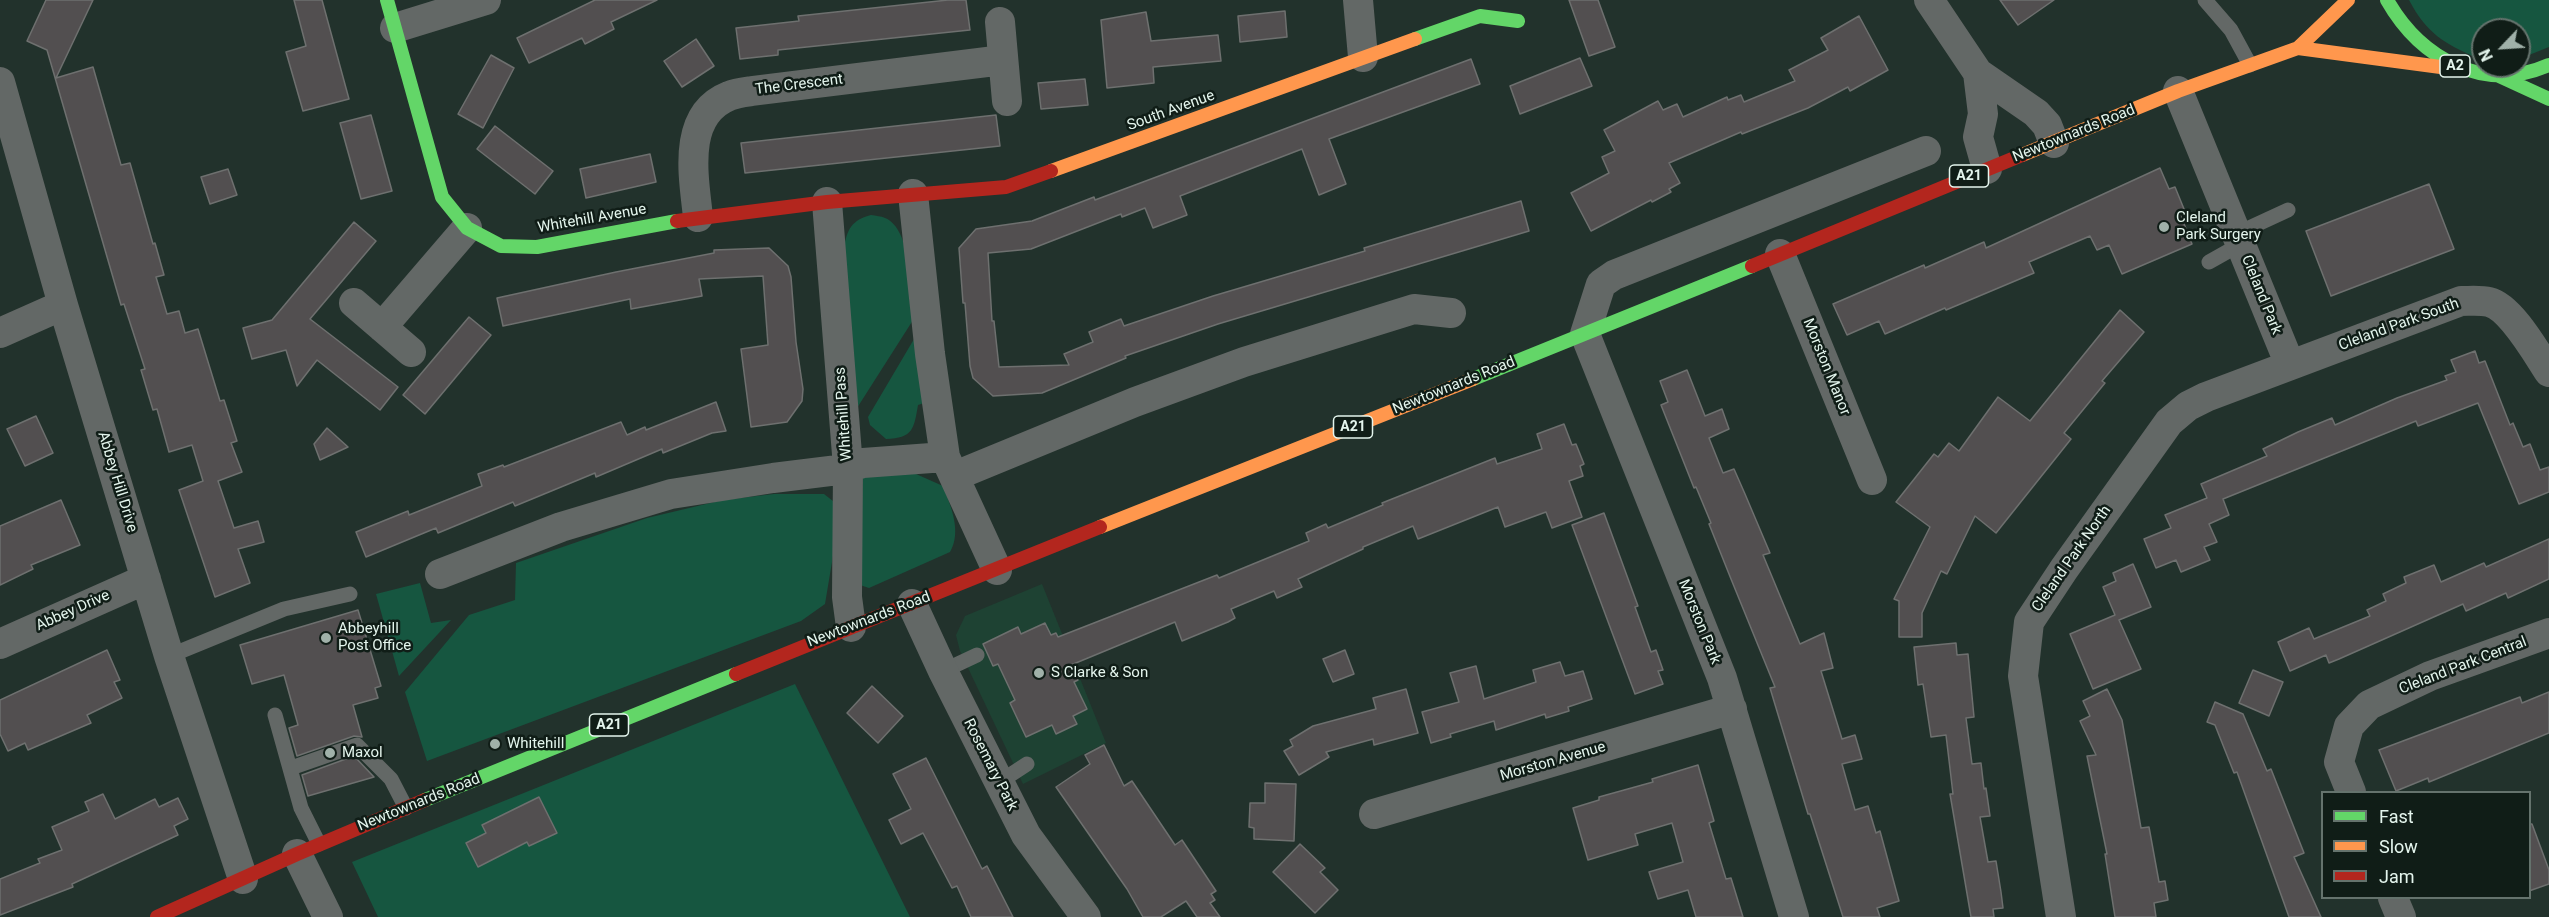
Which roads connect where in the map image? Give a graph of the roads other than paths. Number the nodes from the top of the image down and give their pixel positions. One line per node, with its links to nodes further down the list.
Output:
1 (387, 0): 10 (main road, Whitehill Avenue)
2 (486, 0): 10 (street)
3 (1358, 0): 12 (street)
4 (1929, 0): 19 (street)
5 (2205, 0): 14 (lane)
6 (2348, 0): 11 (main road, Newtownards Road / A21)
7 (2387, 0): 16 (main road, A2)
8 (1518, 21): 12 (main road, South Avenue)
9 (1000, 22): 13 (street)
10 (395, 28): 32 (main road, Whitehill Avenue)
11 (2298, 48): 14 (main road, Newtownards Road / A21); 16 (main road, Newtownards Road / A21)
12 (1363, 57): 28 (main road, South Avenue)
13 (1003, 60): 24 (street); 31 (street, The Crescent)
14 (2250, 65): 22 (main road, Newtownards Road / A21)
15 (2549, 65): 18 (main road, A2)
16 (2463, 70): 17 (main road, A2)
17 (2471, 71)
18 (2531, 71)
19 (1978, 73): 25 (street); 27 (street)
20 (2502, 78): 23 (main road, A2)
21 (0, 82): 37 (street, Abbey Hill Drive)
22 (2178, 91): 25 (main road, Newtownards Road / A21); 33 (street, Cleland Park)
23 (2549, 99)
24 (1007, 101)
25 (2054, 142): 27 (main road, Newtownards Road / A21)
26 (1926, 152): 41 (street)
27 (1987, 169): 34 (main road, Newtownards Road / A21)
28 (913, 194): 29 (main road, South Avenue); 46 (street)
29 (827, 202): 31 (main road, Whitehill Avenue); 45 (street, Whitehill Pass)
30 (2288, 210): 33 (lane)
31 (698, 217): 32 (main road, Whitehill Avenue)
32 (467, 228): 39 (street)
33 (2238, 239): 35 (lane); 43 (street, Cleland Park)
34 (1780, 254): 41 (main road, Newtownards Road / A21); 47 (street, Morston Manor)
35 (2209, 262)
36 (354, 303): 39 (street)
37 (63, 305): 40 (street); 50 (street, Abbey Hill Drive)
38 (1451, 313): 46 (street)
39 (382, 327): 42 (street)
40 (0, 333)
41 (1585, 334): 48 (main road, Newtownards Road / A21); 59 (street, Morston Park)
42 (411, 352)
43 (2290, 365): 44 (street, Cleland Park South); 74 (street, Cleland Park North)
44 (2549, 372)
45 (848, 467): 46 (street); 49 (street); 53 (street, Whitehill Pass)
46 (950, 467): 48 (street)
47 (1872, 480)
48 (997, 570): 52 (main road, Newtownards Road / A21)
49 (440, 574)
50 (147, 579): 55 (street, Abbey Drive); 57 (street, Abbey Hill Drive)
51 (350, 594): 57 (lane)
52 (912, 604): 53 (main road, Newtownards Road / A21); 58 (street, Rosemary Park)
53 (851, 627): 65 (main road, Newtownards Road / A21)
54 (2549, 633): 64 (street, Cleland Park Central)
55 (0, 644)
56 (977, 655): 58 (lane)
57 (169, 656): 68 (street, Abbey Hill Drive)
58 (943, 671): 63 (street, Rosemary Park)
59 (1732, 709): 66 (street, Morston Avenue); 73 (street, Morston Park)
60 (275, 715): 62 (lane)
61 (1027, 764): 63 (lane)
62 (291, 768): 65 (lane); 67 (lane)
63 (998, 783): 72 (street, Rosemary Park)
64 (2351, 791)
65 (406, 808): 67 (main road, Newtownards Road / A21)
66 (1374, 814)
67 (308, 849): 68 (main road, Newtownards Road / A21); 71 (street)
68 (243, 879): 70 (main road, Newtownards Road / A21)
69 (2394, 899): 75 (street)
70 (157, 917)
71 (328, 917)
72 (1086, 917)
73 (1794, 917)
74 (2061, 917)
75 (2401, 917)

